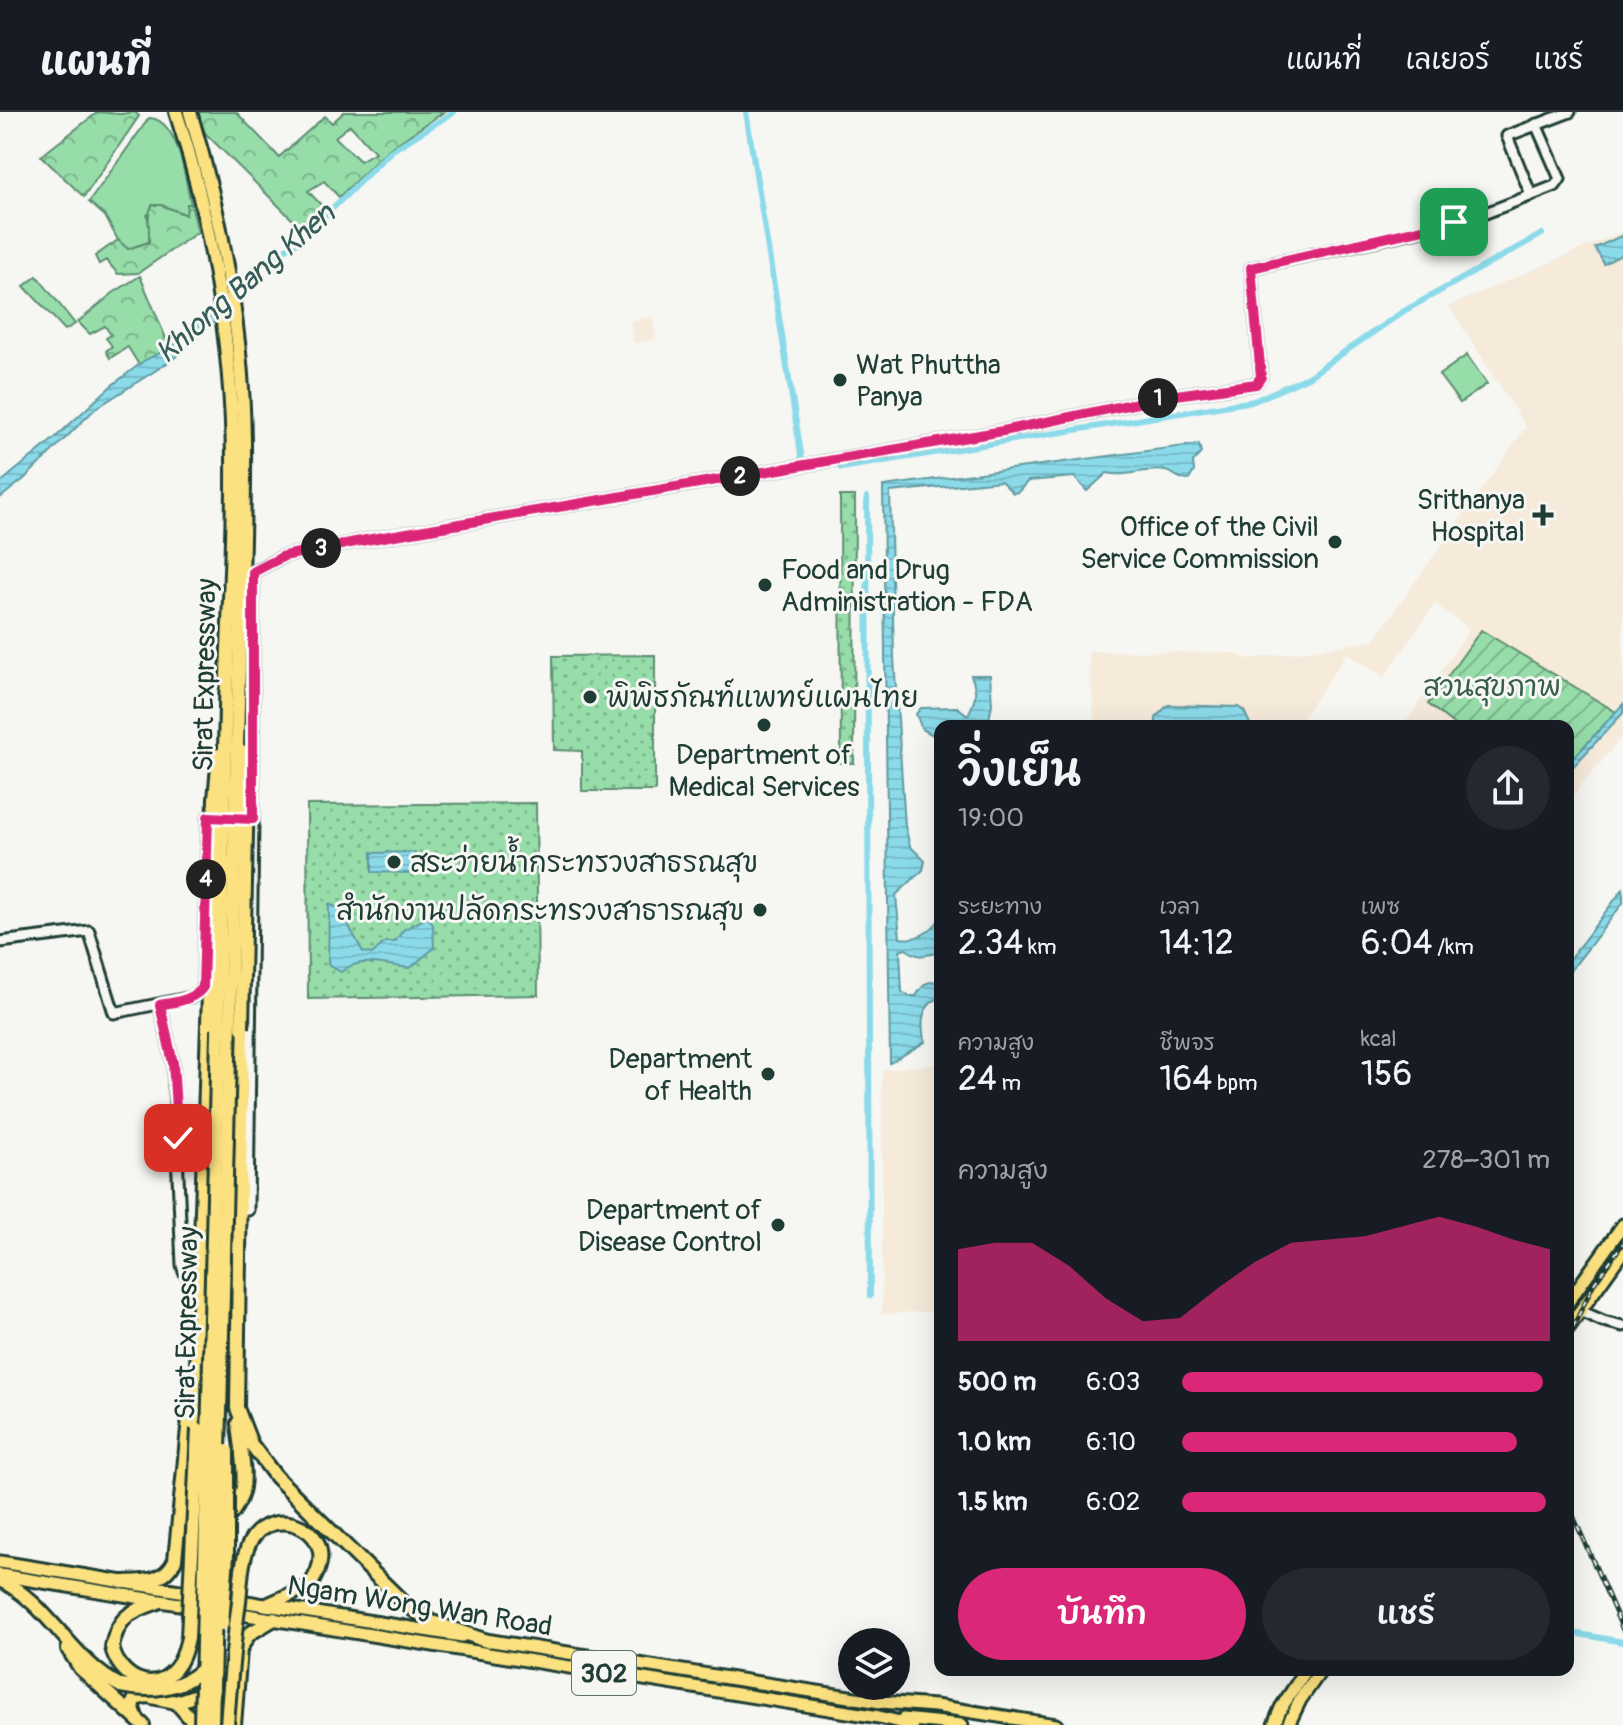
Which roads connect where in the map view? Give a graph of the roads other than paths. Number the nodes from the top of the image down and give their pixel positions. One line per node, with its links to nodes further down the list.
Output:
1 (176, 112): 6 (highway, Sirat Expressway)
2 (190, 112): 6 (highway, Sirat Expressway)
3 (1570, 112): 4 (street)
4 (1536, 124): 5 (street); 5 (street)
5 (1531, 195): 7 (street)
6 (232, 707): 10 (highway, bridge); 11 (highway, bridge); 24 (highway, Sirat Expressway, bridge); 43 (highway, Sirat Expressway, bridge)
7 (253, 819): 9 (street); 12 (street)
8 (0, 942): 9 (street)
9 (160, 1005): 14 (street)
10 (207, 1106): 11 (highway); 15 (highway)
11 (240, 1106): 12 (highway)
12 (243, 1209): 25 (highway)
13 (1623, 1225): 17 (main road)
14 (181, 1228): 15 (street); 18 (street)
15 (202, 1229): 18 (highway)
16 (1623, 1251): 20 (main road)
17 (1578, 1289): 19 (main road); 20 (main road)
18 (201, 1293): 23 (highway)
19 (1574, 1294)
20 (1583, 1307): 21 (main road); 22 (street)
21 (1574, 1320)
22 (1623, 1326)
23 (197, 1367): 28 (highway); 30 (highway, bridge)
24 (222, 1404): 32 (highway, bridge); 44 (highway, Sirat Expressway, bridge)
25 (237, 1408): 29 (highway); 34 (highway)
26 (0, 1562): 28 (main road, Ngam Wong Wan Road / 302)
27 (0, 1577): 30 (main road, Ngam Wong Wan Road / 302); 32 (highway)
28 (122, 1582): 29 (main road, Ngam Wong Wan Road / 302)
29 (207, 1595): 31 (main road, Ngam Wong Wan Road / 302)
30 (158, 1602): 33 (main road, Ngam Wong Wan Road / 302)
31 (267, 1605): 34 (main road, Ngam Wong Wan Road / 302); 45 (highway, bridge)
32 (41, 1611): 42 (highway)
33 (274, 1619): 40 (main road, Ngam Wong Wan Road / 302); 46 (highway)
34 (487, 1641): 39 (main road, Ngam Wong Wan Road / 302)
35 (1302, 1676): 50 (main road)
36 (1317, 1676): 51 (main road)
37 (209, 1691): 38 (highway)
38 (176, 1702): 42 (highway); 43 (highway)
39 (881, 1702): 41 (main road, Ngam Wong Wan Road); 49 (main road, Ngam Wong Wan Road / 302)
40 (879, 1717): 41 (main road, Ngam Wong Wan Road); 47 (main road, Ngam Wong Wan Road / 302)
41 (958, 1722): 48 (main road)
42 (143, 1725)
43 (199, 1725)
44 (212, 1725)
45 (227, 1725)
46 (234, 1725)
47 (912, 1725)
48 (1009, 1725)
49 (1056, 1725)
50 (1274, 1725)
51 (1288, 1725)

